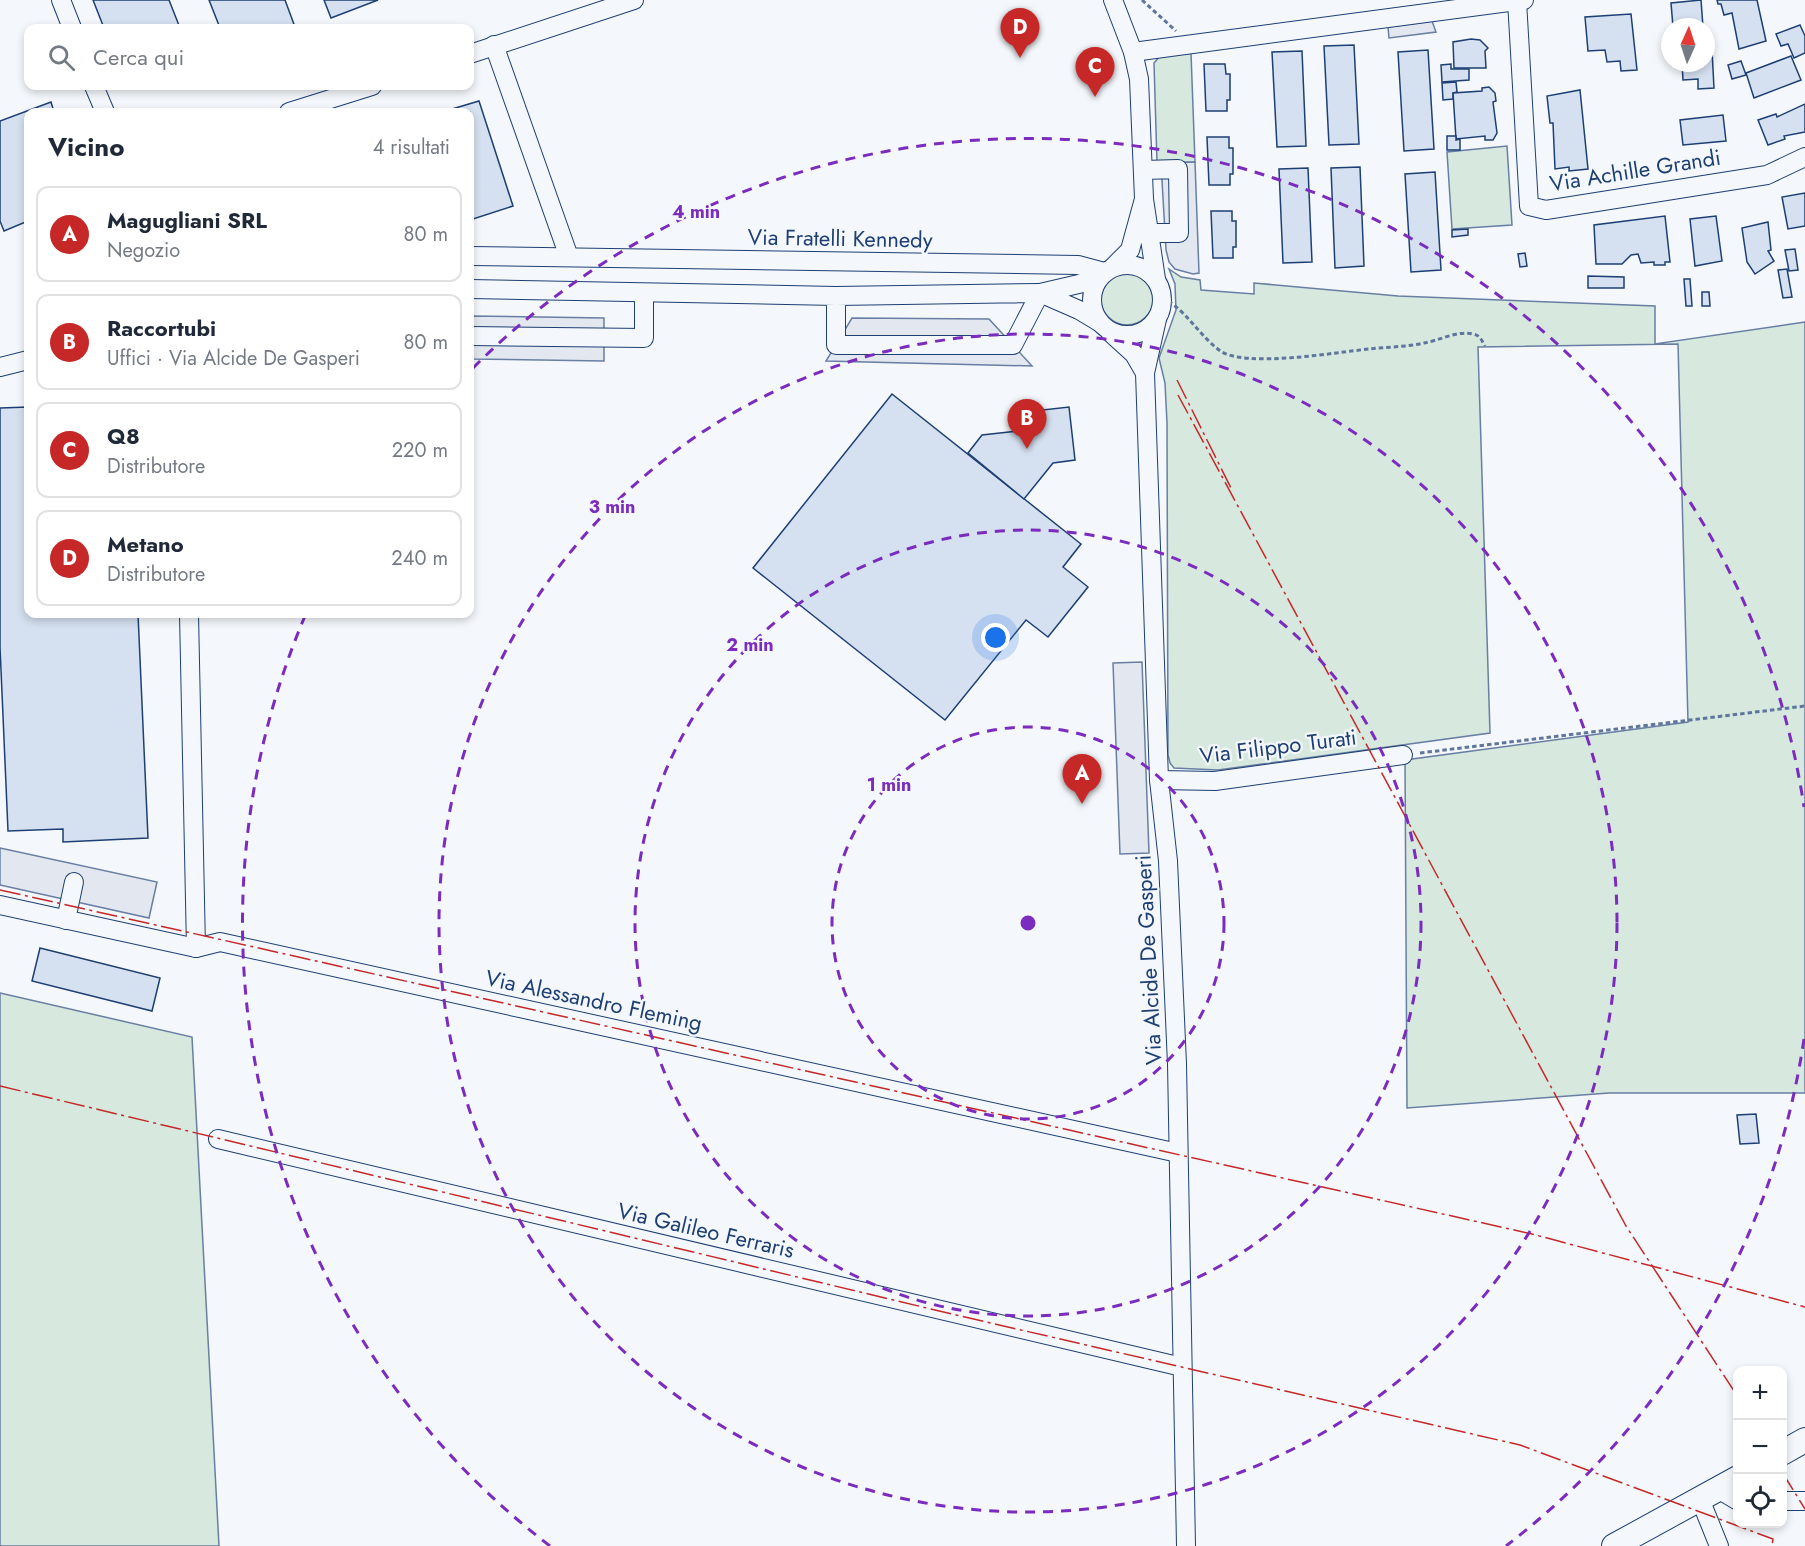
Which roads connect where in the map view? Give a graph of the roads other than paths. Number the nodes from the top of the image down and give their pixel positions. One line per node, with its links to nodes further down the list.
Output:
1 (61, 0): 6 (street)
2 (634, 0): 7 (street)
3 (1113, 0): 9 (street)
4 (1521, 0): 5 (street); 14 (street, Via Achille Grandi)
5 (1434, 7): 9 (street)
6 (70, 24)
7 (494, 45): 8 (street); 19 (street)
8 (474, 52)
9 (1133, 52): 15 (street)
10 (96, 90): 12 (street)
11 (359, 90): 13 (street)
12 (103, 108)
13 (302, 108)
14 (1805, 157)
15 (1144, 170): 16 (street); 17 (street)
16 (1144, 199): 17 (street); 20 (street)
17 (1150, 233): 21 (street)
18 (474, 256): 19 (street, Via Fratelli Kennedy)
19 (569, 257): 20 (street, Via Fratelli Kennedy)
20 (1108, 269): 21 (street); 24 (street); 27 (street)
21 (1156, 279): 26 (street)
22 (474, 289): 23 (street)
23 (644, 292): 25 (street); 28 (street)
24 (1040, 293): 25 (street); 25 (street); 27 (street)
25 (836, 296)
26 (1157, 318): 27 (street); 31 (street, Via Alcide De Gasperi)
27 (1103, 326): 31 (street)
28 (474, 336)
29 (24, 361): 30 (street)
30 (0, 367)
31 (1145, 373): 34 (street, Via Alcide De Gasperi)
32 (189, 618): 38 (street)
33 (1403, 755): 34 (street, Via Filippo Turati)
34 (1159, 780): 40 (street, Via Alcide De Gasperi)
35 (74, 882): 37 (street)
36 (0, 905): 37 (street, Via Alessandro Fleming)
37 (66, 920): 38 (street, Via Alessandro Fleming)
38 (196, 948): 40 (street, Via Alessandro Fleming)
39 (218, 1139): 41 (street, Via Galileo Ferraris)
40 (1178, 1154): 41 (street, Via Alcide De Gasperi)
41 (1182, 1367): 47 (street, Via Alcide De Gasperi)
42 (1805, 1440): 43 (main road)
43 (1787, 1449)
44 (1723, 1492): 48 (main road); 49 (street)
45 (1787, 1501): 46 (street)
46 (1805, 1501)
47 (1186, 1546)
48 (1614, 1546)
49 (1719, 1546)

